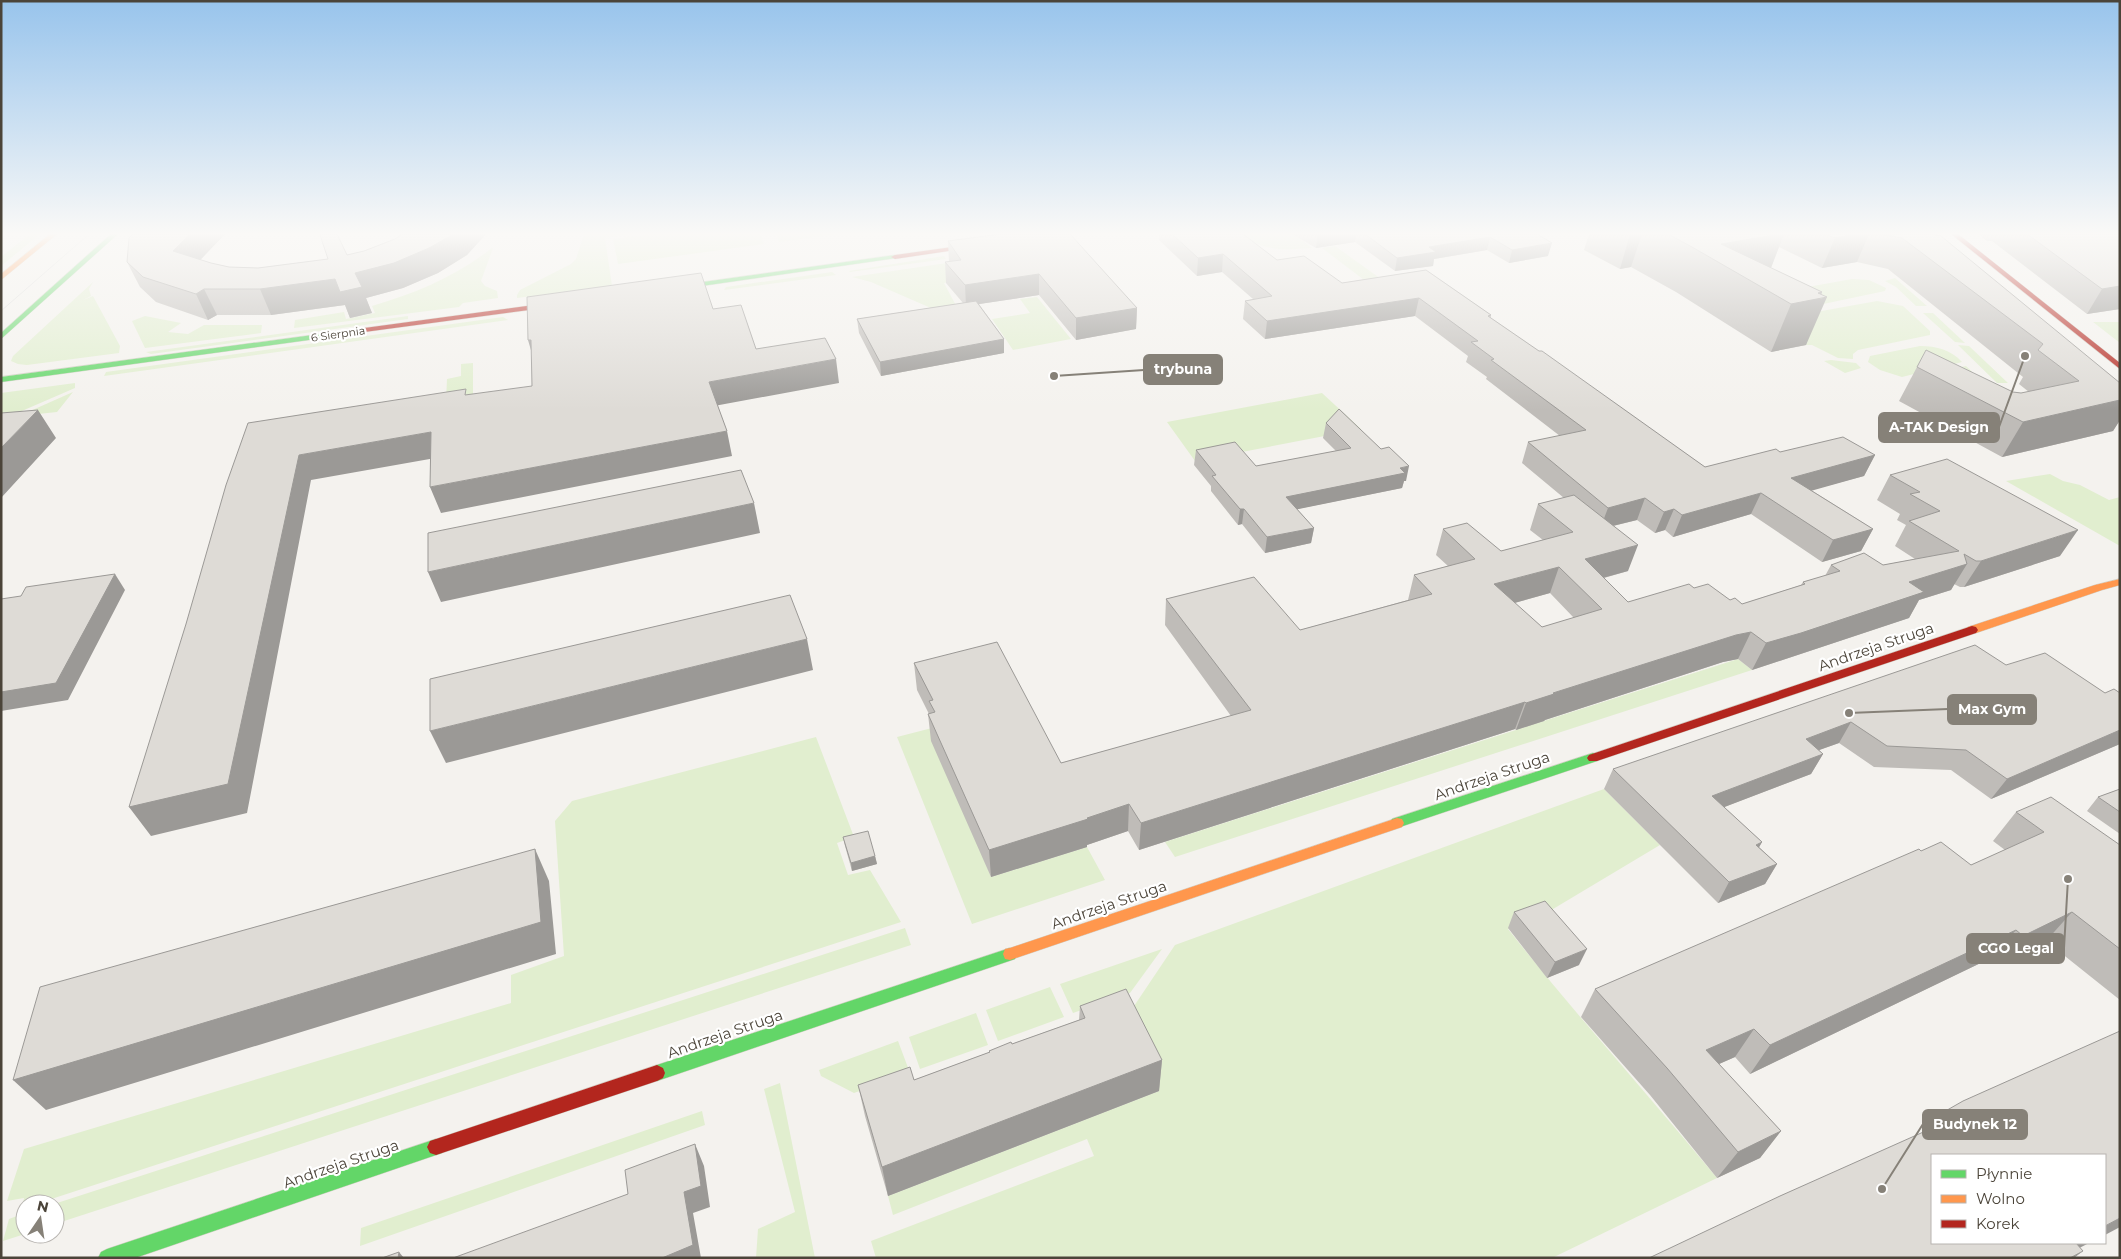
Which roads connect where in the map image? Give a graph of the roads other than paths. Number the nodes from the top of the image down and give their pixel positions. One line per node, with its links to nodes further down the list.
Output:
1 (50, 293): 4 (street)
2 (2027, 293): 5 (street)
3 (573, 302): 6 (street, 6 Sierpnia)
4 (1, 337)
5 (2120, 367)
6 (1, 380)
7 (2120, 582): 8 (street, Andrzeja Struga)
8 (107, 1258)

